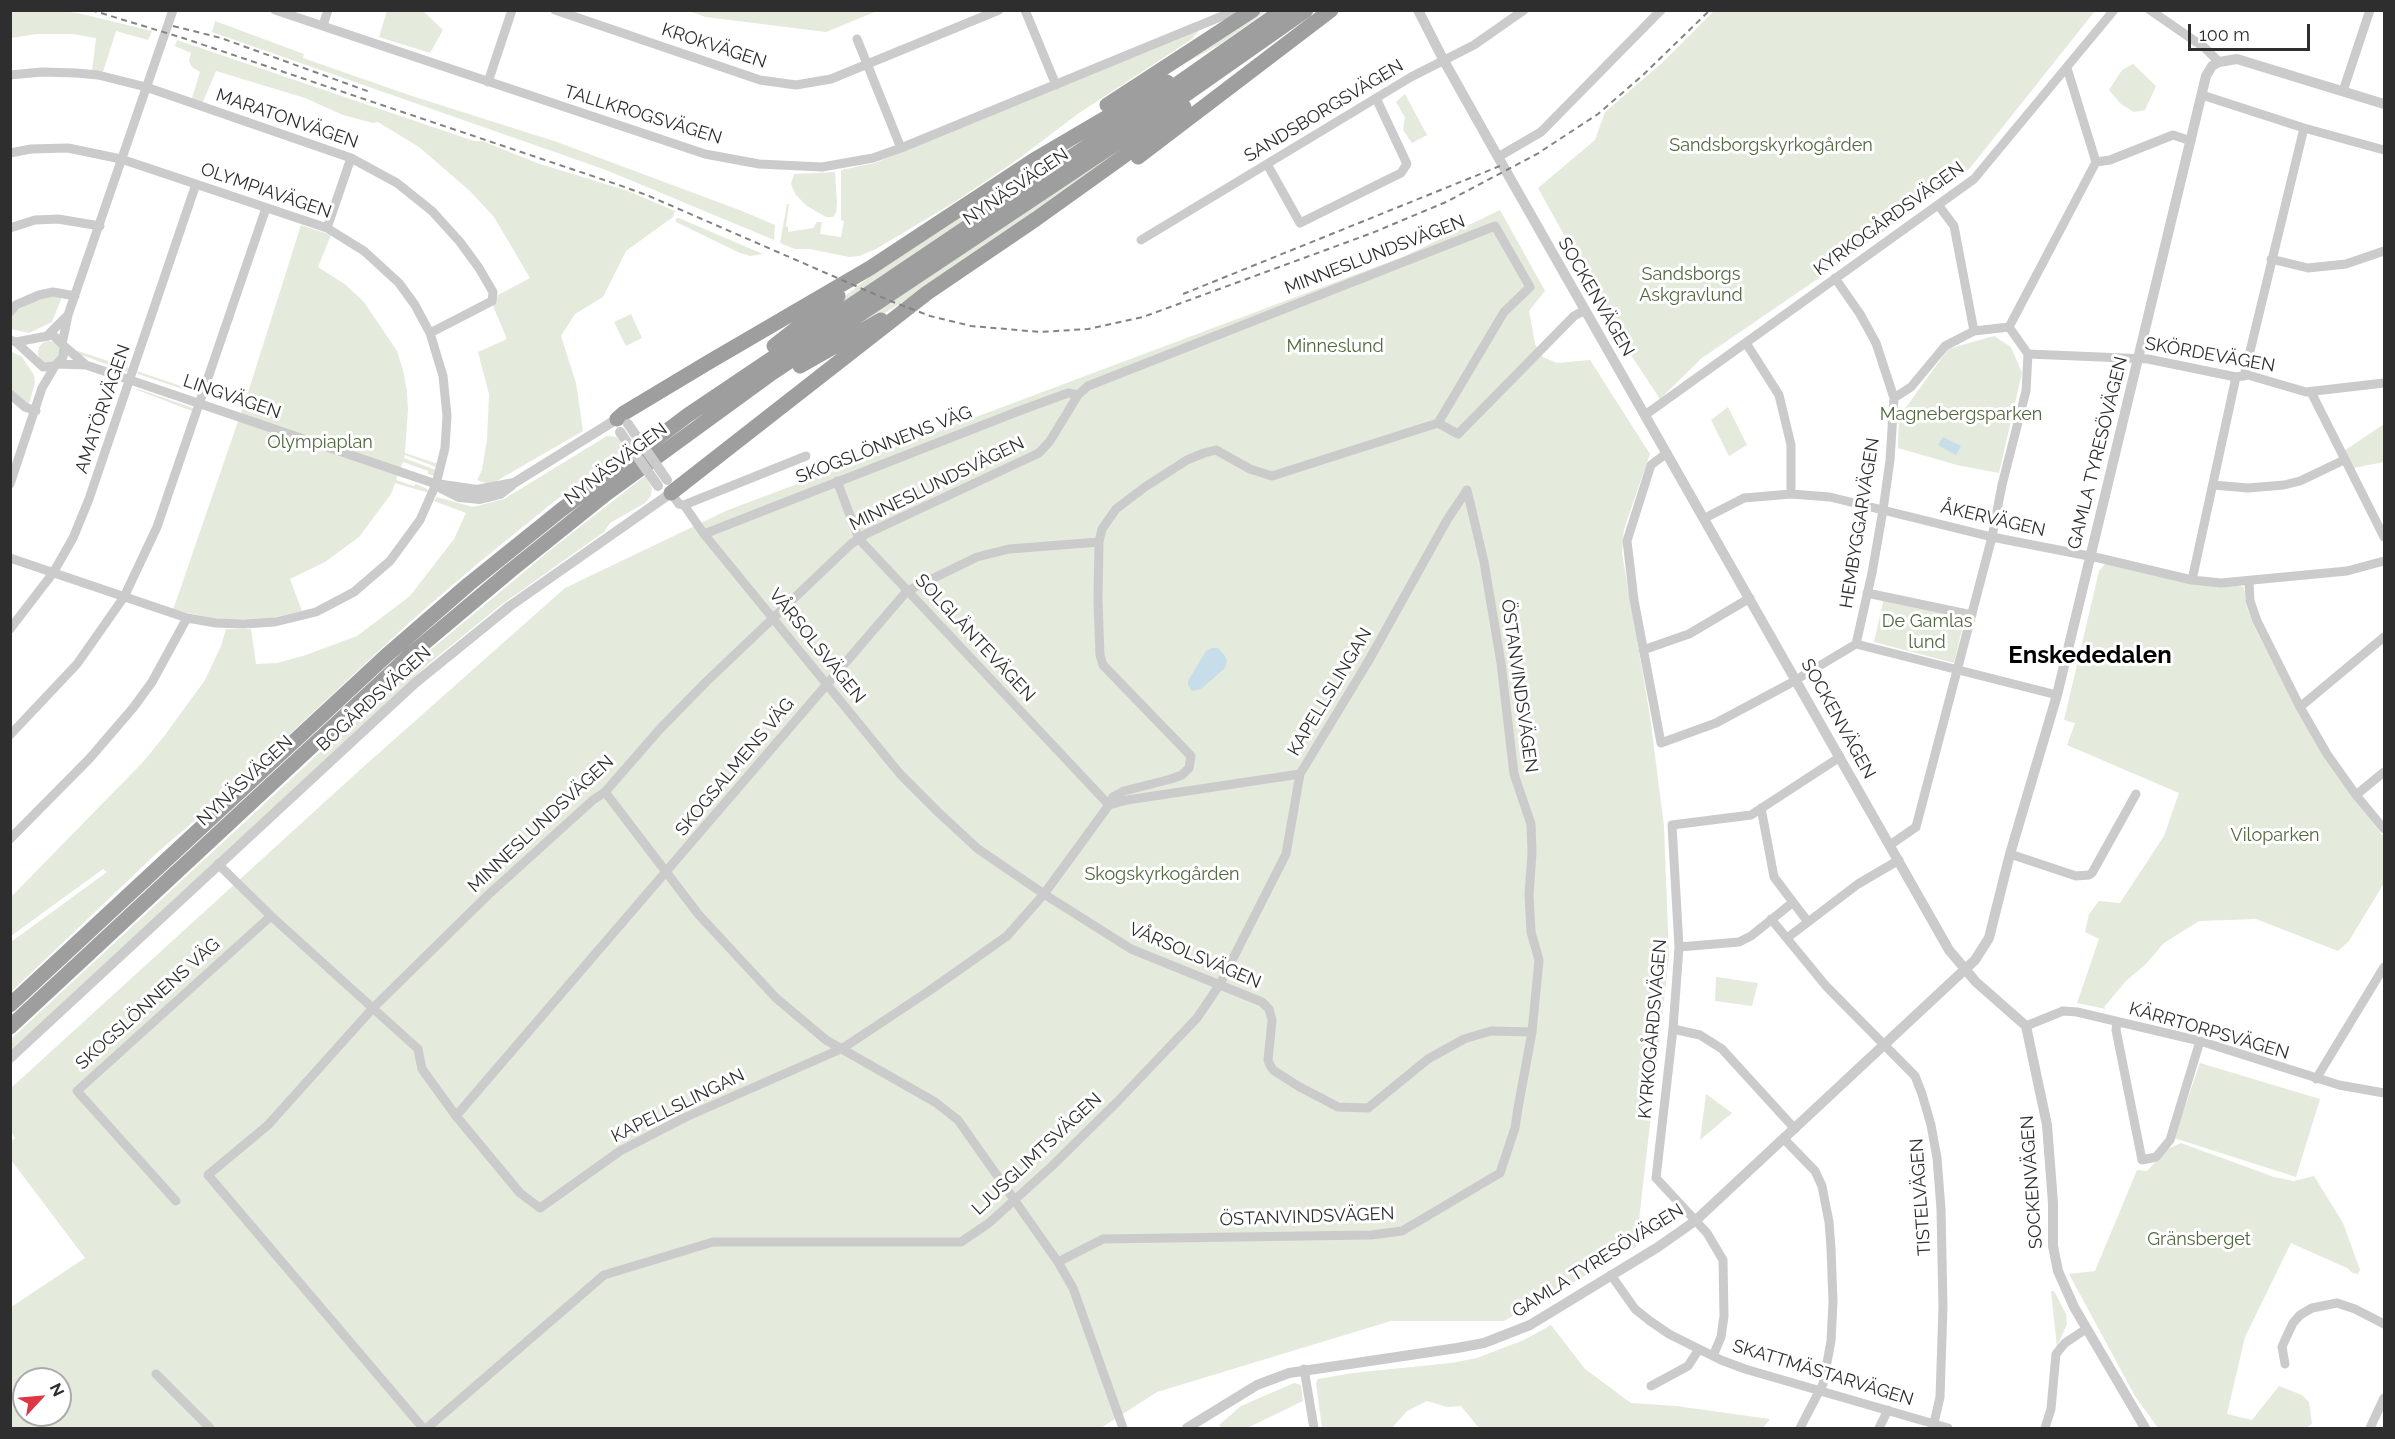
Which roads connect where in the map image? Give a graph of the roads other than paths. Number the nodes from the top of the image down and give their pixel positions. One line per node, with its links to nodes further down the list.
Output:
1 (172, 10): 31 (street)
2 (275, 10): 20 (street, TALLKROGSVÄGEN)
3 (328, 10): 20 (street)
4 (512, 10): 29 (street)
5 (555, 10): 26 (street, KROKVÄGEN)
6 (999, 10): 26 (street, KROKVÄGEN)
7 (1025, 10): 30 (street)
8 (1253, 10): 44 (highway)
9 (1306, 10): 19 (highway, NYNÄSVÄGEN)
10 (1331, 10): 50 (highway)
11 (1410, 10): 21 (street, SOCKENVÄGEN)
12 (1418, 10): 21 (street, SOCKENVÄGEN)
13 (1524, 10): 24 (street, SANDSBORGSVÄGEN)
14 (1661, 10): 41 (street)
15 (2114, 10): 27 (street, KYRKOGÅRDSVÄGEN)
16 (2370, 10): 32 (street)
17 (1234, 11): 30 (street, TALLKROGSVÄGEN)
18 (2156, 12): 25 (street)
19 (1284, 16): 23 (highway, NYNÄSVÄGEN)
20 (323, 25): 29 (street, TALLKROGSVÄGEN)
21 (1431, 37): 24 (street, SOCKENVÄGEN)
22 (857, 39): 26 (street)
23 (1229, 57): 44 (highway); 50 (highway); 88 (highway, NYNÄSVÄGEN); 92 (highway, NYNÄSVÄGEN)
24 (1443, 59): 34 (street, SANDSBORGSVÄGEN); 41 (street, SOCKENVÄGEN)
25 (2219, 62): 32 (street); 33 (street, GAMLA TYRESÖVÄGEN)
26 (867, 63): 38 (street)
27 (2067, 68): 45 (street); 48 (street, KYRKOGÅRDSVÄGEN)
28 (10, 75): 31 (street, MARATONVÄGEN)
29 (488, 82): 38 (street, TALLKROGSVÄGEN)
30 (1056, 84): 38 (street, TALLKROGSVÄGEN)
31 (146, 87): 42 (street, MARATONVÄGEN); 43 (street)
32 (2343, 91): 35 (street)
33 (2202, 95): 36 (street); 37 (street, GAMLA TYRESÖVÄGEN)
34 (1376, 98): 46 (street, SANDSBORGSVÄGEN); 46 (street)
35 (2385, 104)
36 (2304, 128): 39 (street); 57 (street)
37 (2191, 141): 45 (street); 74 (street, GAMLA TYRESÖVÄGEN)
38 (901, 148)
39 (2385, 150)
40 (10, 153): 43 (street, OLYMPIAVÄGEN)
41 (1498, 157): 61 (street, SOCKENVÄGEN)
42 (351, 158): 53 (street); 66 (street, MARATONVÄGEN)
43 (121, 159): 47 (street, OLYMPIAVÄGEN); 51 (street)
44 (1034, 160): 56 (highway)
45 (2096, 162): 64 (street)
46 (1267, 164): 54 (street, SANDSBORGSVÄGEN)
47 (196, 184): 49 (street, OLYMPIAVÄGEN); 79 (street, AMATÖRVÄGEN)
48 (1939, 206): 58 (street, KYRKOGÅRDSVÄGEN); 65 (street)
49 (266, 208): 53 (street, OLYMPIAVÄGEN); 86 (street)
50 (1036, 219): 59 (highway)
51 (100, 226): 52 (street); 60 (street)
52 (10, 228)
53 (327, 228): 66 (street, OLYMPIAVÄGEN)
54 (1141, 240)
55 (2385, 251): 57 (street)
56 (887, 257): 88 (highway); 91 (highway)
57 (2271, 259): 78 (street)
58 (1835, 278): 70 (street, KYRKOGÅRDSVÄGEN); 85 (street, HEMBYGGARVÄGEN)
59 (927, 293): 92 (highway); 100 (highway)
60 (75, 296): 62 (street); 63 (street)
61 (1585, 310): 89 (street, SOCKENVÄGEN); 90 (street)
62 (10, 312)
63 (68, 315): 67 (street); 71 (street)
64 (2009, 327): 65 (street); 72 (street)
65 (1974, 331): 85 (street)
66 (430, 333): 98 (street, OLYMPIAVÄGEN)
67 (48, 335): 68 (street); 71 (street)
68 (38, 338): 69 (street); 73 (street)
69 (13, 341): 73 (street)
70 (1746, 343): 89 (street, KYRKOGÅRDSVÄGEN); 102 (street)
71 (63, 345): 76 (street); 77 (street, LINGVÄGEN)
72 (2028, 354): 74 (street, SKÖRDEVÄGEN); 107 (street)
73 (33, 357): 75 (street)
74 (2138, 357): 78 (street, SKÖRDEVÄGEN); 111 (street, GAMLA TYRESÖVÄGEN)
75 (40, 365): 76 (street); 81 (street)
76 (57, 365): 77 (street, LINGVÄGEN); 81 (street)
77 (86, 365): 79 (street, LINGVÄGEN)
78 (2240, 376): 82 (street, SKÖRDEVÄGEN); 99 (street)
79 (130, 380): 86 (street, LINGVÄGEN); 114 (street, AMATÖRVÄGEN)
80 (2385, 383): 82 (street, SKÖRDEVÄGEN)
81 (42, 388): 87 (street)
82 (2311, 392): 95 (street)
83 (10, 394): 87 (street)
84 (1078, 395): 90 (street, MINNESLUNDSVÄGEN); 96 (street, SKOGSLÖNNENS VÄG); 109 (street, MINNESLUNDSVÄGEN)
85 (1894, 398): 104 (street, HEMBYGGARVÄGEN)
86 (199, 403): 98 (street, LINGVÄGEN); 119 (street)
87 (36, 411): 97 (street)
88 (688, 415): 159 (highway, NYNÄSVÄGEN)
89 (1645, 415): 93 (street, SOCKENVÄGEN)
90 (1438, 423): 110 (street)
91 (622, 425): 98 (street, LINGVÄGEN); 100 (street, bridge)
92 (675, 443): 163 (highway, NYNÄSVÄGEN)
93 (1667, 453): 105 (street, SOCKENVÄGEN); 127 (street)
94 (806, 456): 103 (street)
95 (2344, 460): 99 (street); 108 (street)
96 (837, 481): 106 (street, SKOGSLÖNNENS VÄG); 109 (street, SOLGLÄNTEVÄGEN)
97 (11, 483)
98 (436, 484): 122 (street, OLYMPIAVÄGEN)
99 (2213, 485): 115 (street)
100 (666, 486): 103 (street); 147 (street, BOGÅRDSVÄGEN)
101 (1467, 490): 136 (street, KAPELLSLINGAN); 165 (street, ÖSTANVINDSVÄGEN)
102 (1791, 494): 104 (street, ÅKERVÄGEN); 105 (street, ÅKERVÄGEN)
103 (684, 505): 106 (street, VÅRSOLSVÄGEN)
104 (1883, 510): 107 (street, ÅKERVÄGEN); 118 (street, HEMBYGGARVÄGEN)
105 (1705, 518): 120 (street, SOCKENVÄGEN)
106 (704, 534): 123 (street, VÅRSOLSVÄGEN)
107 (1992, 537): 111 (street, ÅKERVÄGEN); 121 (street)
108 (2385, 537)
109 (859, 539): 117 (street, SOLGLÄNTEVÄGEN); 123 (street, MINNESLUNDSVÄGEN)
110 (1099, 542): 117 (street, SKOGSALMENS VÄG); 140 (street, KAPELLSLINGAN)
111 (2090, 556): 115 (street, ÅKERVÄGEN); 131 (street, GAMLA TYRESÖVÄGEN)
112 (10, 558): 114 (street, OLYMPIAVÄGEN)
113 (2385, 561): 116 (street, ÅKERVÄGEN)
114 (53, 573): 119 (street, OLYMPIAVÄGEN); 124 (street, AMATÖRVÄGEN)
115 (2192, 580): 116 (street, ÅKERVÄGEN)
116 (2249, 581): 132 (street)
117 (907, 591): 130 (street, SKOGSALMENS VÄG); 140 (street, SOLGLÄNTEVÄGEN)
118 (1867, 593): 121 (street); 126 (street, HEMBYGGARVÄGEN)
119 (124, 597): 122 (street, OLYMPIAVÄGEN); 133 (street)
120 (1750, 597): 127 (street); 129 (street, SOCKENVÄGEN)
121 (1972, 615): 128 (street)
122 (187, 618): 143 (street)
123 (774, 618): 130 (street, VÅRSOLSVÄGEN); 137 (street, MINNESLUNDSVÄGEN)
124 (10, 629)
125 (2385, 637): 132 (street)
126 (1856, 644): 128 (street); 129 (street)
127 (1643, 650): 129 (street)
128 (1958, 669): 131 (street); 144 (street)
129 (1797, 679): 134 (street, SOCKENVÄGEN)
130 (826, 684): 148 (street, SKOGSALMENS VÄG); 149 (street, VÅRSOLSVÄGEN)
131 (2057, 695): 145 (street, GAMLA TYRESÖVÄGEN)
132 (2300, 708): 139 (street)
133 (10, 735)
134 (1840, 757): 141 (street); 144 (street, SOCKENVÄGEN)
135 (2385, 772): 139 (street)
136 (1300, 774): 140 (street, KAPELLSLINGAN); 158 (street, LJUSGLIMTSVÄGEN)
137 (604, 792): 148 (street); 160 (street, MINNESLUNDSVÄGEN)
138 (2136, 794): 145 (street)
139 (2356, 795): 142 (street)
140 (1109, 805): 149 (street, KAPELLSLINGAN)
141 (1761, 808): 150 (street); 155 (street, KYRKOGÅRDSVÄGEN)
142 (2385, 829)
143 (10, 839)
144 (1890, 845): 146 (street, SOCKENVÄGEN)
145 (2010, 854): 157 (street, GAMLA TYRESÖVÄGEN)
146 (1899, 860): 153 (street); 157 (street, SOCKENVÄGEN)
147 (218, 864): 151 (street, KAPELLSLINGAN); 169 (street, BOGÅRDSVÄGEN)
148 (665, 873): 168 (street); 172 (street, SKOGSALMENS VÄG)
149 (1044, 894): 158 (street, VÅRSOLSVÄGEN); 168 (street, KAPELLSLINGAN)
150 (1792, 903): 152 (street); 153 (street)
151 (271, 916): 160 (street, KAPELLSLINGAN); 176 (street, SKOGSLÖNNENS VÄG)
152 (1771, 919): 154 (street, TISTELVÄGEN); 155 (street)
153 (1808, 922): 154 (street)
154 (1787, 938): 167 (street, TISTELVÄGEN)
155 (1679, 946): 164 (street, KYRKOGÅRDSVÄGEN)
156 (2385, 967): 170 (street)
157 (1964, 970): 162 (street, SOCKENVÄGEN); 167 (street, GAMLA TYRESÖVÄGEN)
158 (1220, 984): 165 (street, VÅRSOLSVÄGEN); 175 (street, LJUSGLIMTSVÄGEN)
159 (10, 1005)
160 (373, 1008): 172 (street, KAPELLSLINGAN); 193 (street, MINNESLUNDSVÄGEN)
161 (2117, 1022): 162 (street, KÄRRTORPSVÄGEN); 166 (street, KÄRRTORPSVÄGEN); 166 (street)
162 (2026, 1026): 181 (street, SOCKENVÄGEN)
163 (10, 1027)
164 (1673, 1029): 173 (street); 177 (street, KYRKOGÅRDSVÄGEN)
165 (1532, 1032): 178 (street, ÖSTANVINDSVÄGEN)
166 (2200, 1041): 170 (street, KÄRRTORPSVÄGEN)
167 (1883, 1044): 173 (street, GAMLA TYRESÖVÄGEN); 191 (street, TISTELVÄGEN)
168 (843, 1048): 172 (street, KAPELLSLINGAN); 175 (street)
169 (10, 1058)
170 (2316, 1079): 171 (street, KÄRRTORPSVÄGEN)
171 (2385, 1093)
172 (456, 1116)
173 (1795, 1129): 174 (street, GAMLA TYRESÖVÄGEN)
174 (1785, 1139): 177 (street, GAMLA TYRESÖVÄGEN); 188 (street)
175 (1013, 1199): 178 (street); 193 (street, LJUSGLIMTSVÄGEN)
176 (176, 1200)
177 (1695, 1221): 179 (street, GAMLA TYRESÖVÄGEN); 183 (street, KYRKOGÅRDSVÄGEN)
178 (1058, 1262): 194 (street)
179 (1611, 1275): 182 (street, SKATTMÄSTARVÄGEN); 185 (street, GAMLA TYRESÖVÄGEN)
180 (2385, 1324): 184 (street)
181 (2086, 1329): 200 (street); 201 (street, SOCKENVÄGEN)
182 (1699, 1349): 183 (street, SKATTMÄSTARVÄGEN); 187 (street)
183 (1713, 1356): 188 (street, SKATTMÄSTARVÄGEN)
184 (2285, 1364)
185 (1304, 1369): 195 (street, GAMLA TYRESÖVÄGEN); 196 (street)
186 (156, 1374): 192 (street)
187 (1651, 1386)
188 (1820, 1391): 190 (street, SKATTMÄSTARVÄGEN); 197 (street)
189 (2385, 1398): 202 (street)
190 (1888, 1410): 191 (street, SKATTMÄSTARVÄGEN); 198 (street)
191 (1934, 1423): 199 (street, SKATTMÄSTARVÄGEN)
192 (210, 1428)
193 (425, 1428)
194 (1123, 1428)
195 (1187, 1428)
196 (1314, 1428)
197 (1800, 1428)
198 (1879, 1428)
199 (1948, 1428)
200 (2045, 1428)
201 (2145, 1428)
202 (2370, 1428)

